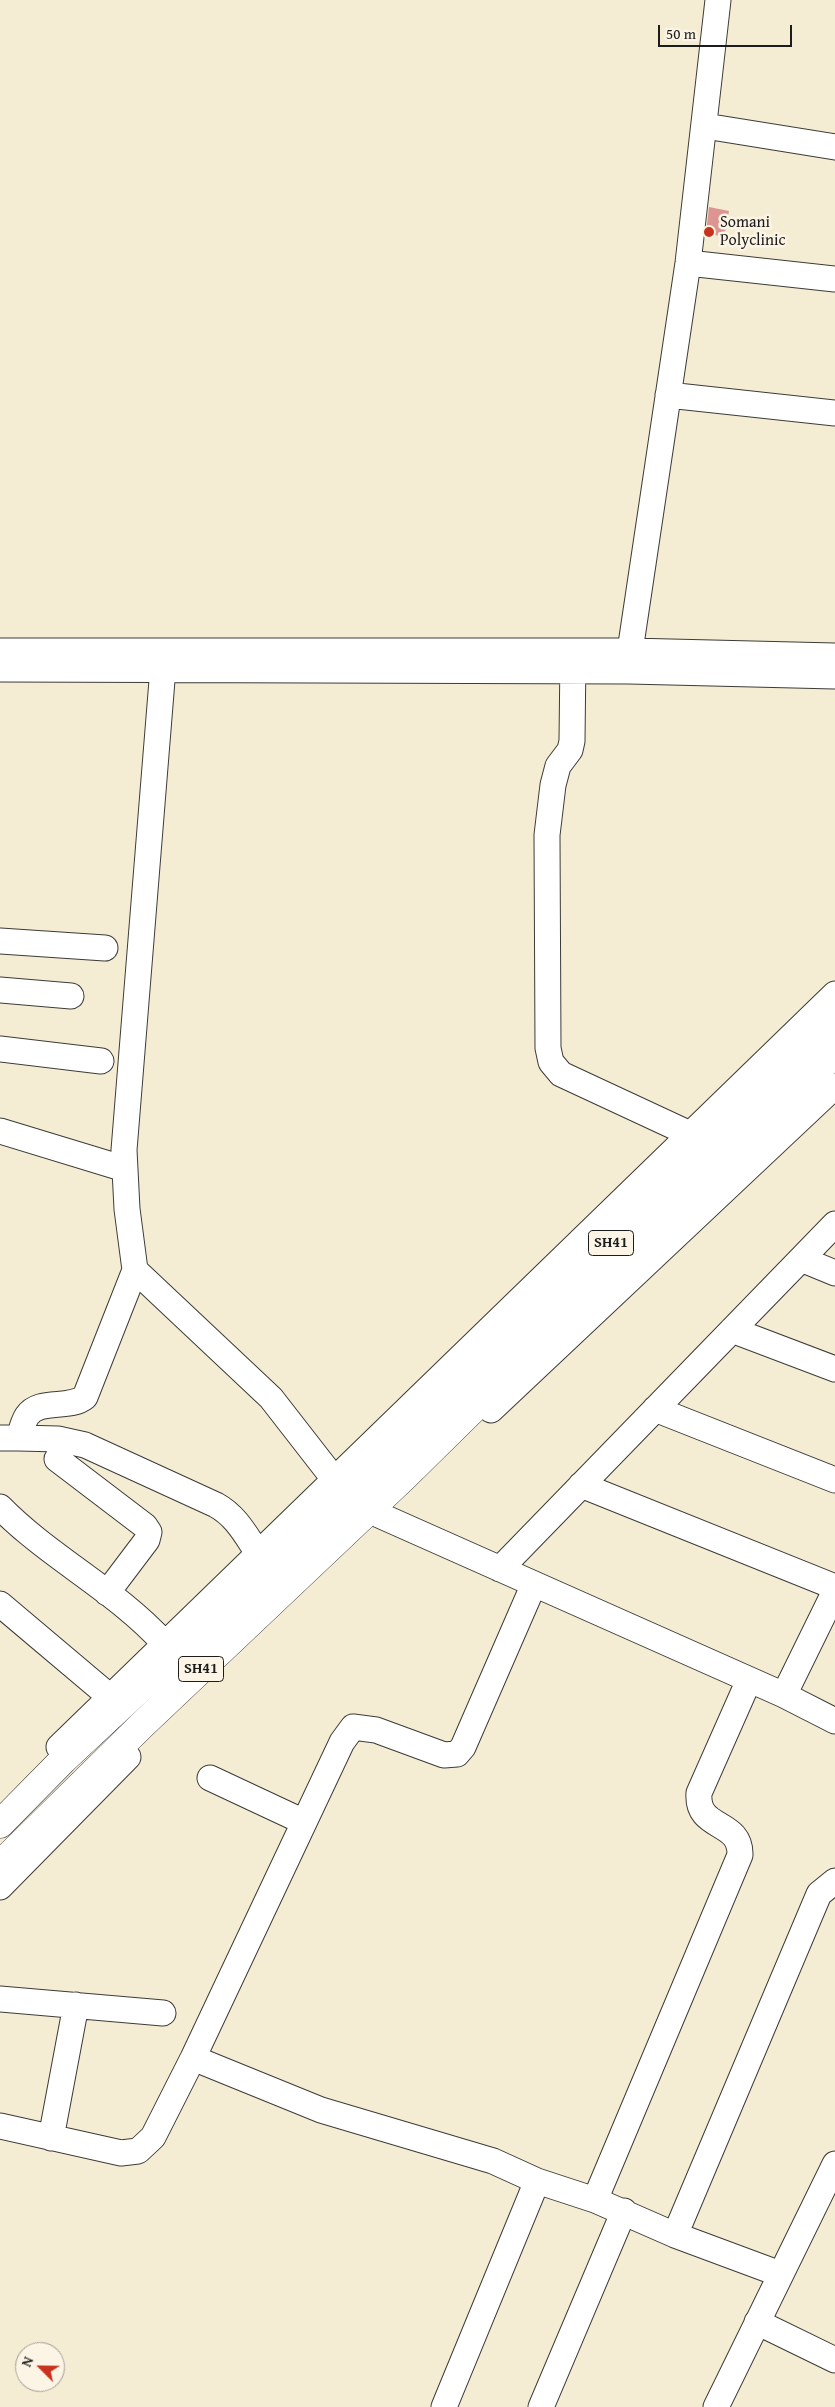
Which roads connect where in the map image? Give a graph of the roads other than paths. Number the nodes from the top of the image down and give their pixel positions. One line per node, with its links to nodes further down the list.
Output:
1 (718, 0): 2 (street)
2 (705, 126): 3 (street); 4 (street)
3 (835, 148)
4 (688, 263): 5 (street); 6 (street)
5 (835, 279)
6 (668, 395): 7 (street); 9 (street)
7 (835, 413)
8 (0, 651): 11 (street)
9 (630, 651): 10 (street); 11 (street)
10 (835, 656)
11 (573, 660): 12 (street); 14 (street); 26 (street)
12 (163, 668): 13 (street); 27 (street)
13 (0, 669)
14 (835, 676)
15 (0, 941): 16 (street)
16 (105, 948)
17 (0, 990): 19 (street)
18 (835, 994): 26 (street)
19 (72, 996)
20 (835, 1025): 37 (main road, SH41)
21 (0, 1049): 23 (street)
22 (835, 1053): 37 (main road, SH41)
23 (101, 1061)
24 (835, 1086): 42 (street)
25 (0, 1131): 27 (street)
26 (690, 1134): 38 (street)
27 (125, 1169): 30 (street)
28 (835, 1224): 29 (street)
29 (801, 1259): 31 (street); 32 (street)
30 (136, 1270): 35 (street); 38 (street)
31 (835, 1273)
32 (732, 1330): 33 (street); 34 (street)
33 (835, 1369)
34 (655, 1409): 39 (street); 40 (street)
35 (10, 1438): 43 (street)
36 (57, 1459): 47 (street)
37 (396, 1467): 58 (main road, SH41); 59 (main road, SH41)
38 (334, 1479): 43 (street)
39 (835, 1480)
40 (581, 1485): 44 (street); 46 (street)
41 (0, 1507): 47 (street)
42 (379, 1515): 44 (street); 61 (street)
43 (258, 1553): 50 (street)
44 (500, 1568): 45 (street)
45 (534, 1584): 51 (street); 57 (street)
46 (835, 1586)
47 (107, 1592): 50 (street)
48 (835, 1592): 52 (street)
49 (0, 1604): 53 (street)
50 (164, 1643): 53 (street)
51 (749, 1680): 52 (street); 70 (street)
52 (784, 1695): 54 (street)
53 (109, 1696): 56 (street)
54 (835, 1721)
55 (210, 1778): 57 (street)
56 (0, 1805)
57 (304, 1822): 65 (street)
58 (0, 1824)
59 (0, 1864)
60 (835, 1881): 72 (street)
61 (0, 1887)
62 (0, 1998): 63 (street)
63 (76, 2005): 64 (street); 67 (street)
64 (164, 2013)
65 (193, 2058): 67 (street); 69 (street)
66 (0, 2126): 67 (street)
67 (51, 2138)
68 (835, 2164): 73 (street)
69 (537, 2181): 70 (street); 76 (street)
70 (595, 2200): 71 (street)
71 (624, 2212): 72 (street); 77 (street)
72 (674, 2235): 73 (street)
73 (780, 2274): 74 (street)
74 (757, 2322): 75 (street); 78 (street)
75 (835, 2360)
76 (444, 2407)
77 (541, 2407)
78 (716, 2407)

